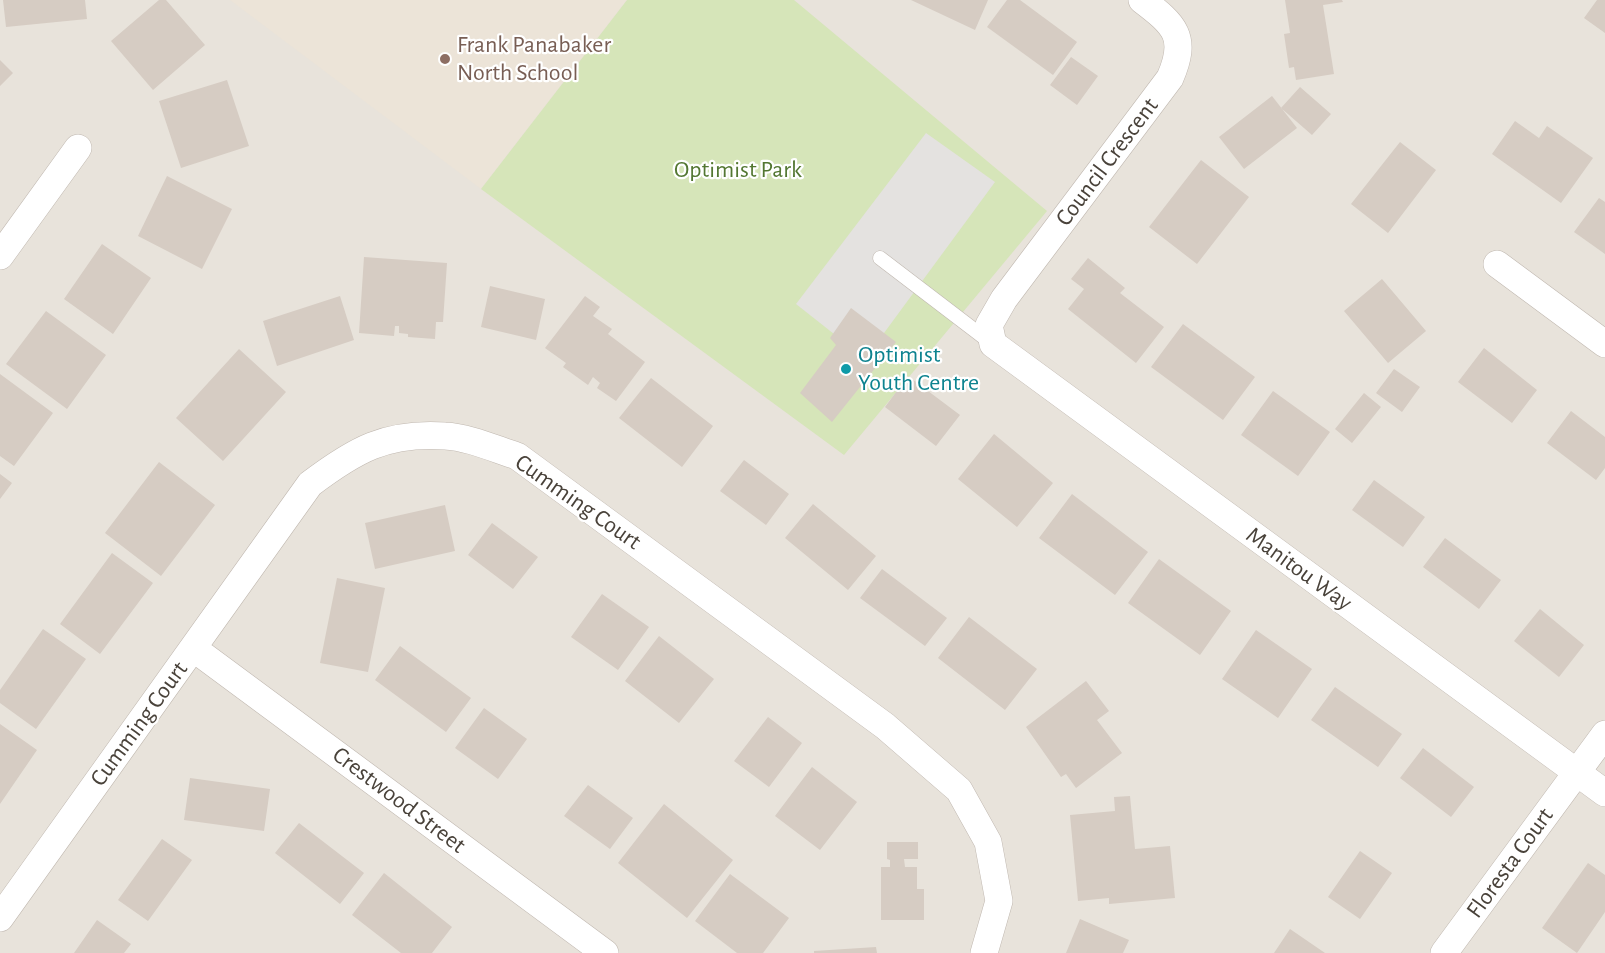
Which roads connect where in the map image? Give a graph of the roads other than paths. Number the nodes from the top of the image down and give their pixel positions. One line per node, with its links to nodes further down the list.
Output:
1 (1142, 0): 6 (street, Council Crescent)
2 (78, 148): 3 (street)
3 (0, 256)
4 (880, 258): 6 (lane, Manitou Way)
5 (1497, 264): 7 (street)
6 (991, 334): 10 (street, Manitou Way)
7 (1605, 344)
8 (193, 648): 12 (street, Cumming Court); 13 (street, Crestwood Street); 14 (street, Cumming Court)
9 (1605, 734): 10 (street, Floresta Court)
10 (1577, 772): 11 (street, Manitou Way); 15 (street, Floresta Court)
11 (1605, 793)
12 (0, 918)
13 (605, 953)
14 (984, 953)
15 (1444, 953)

